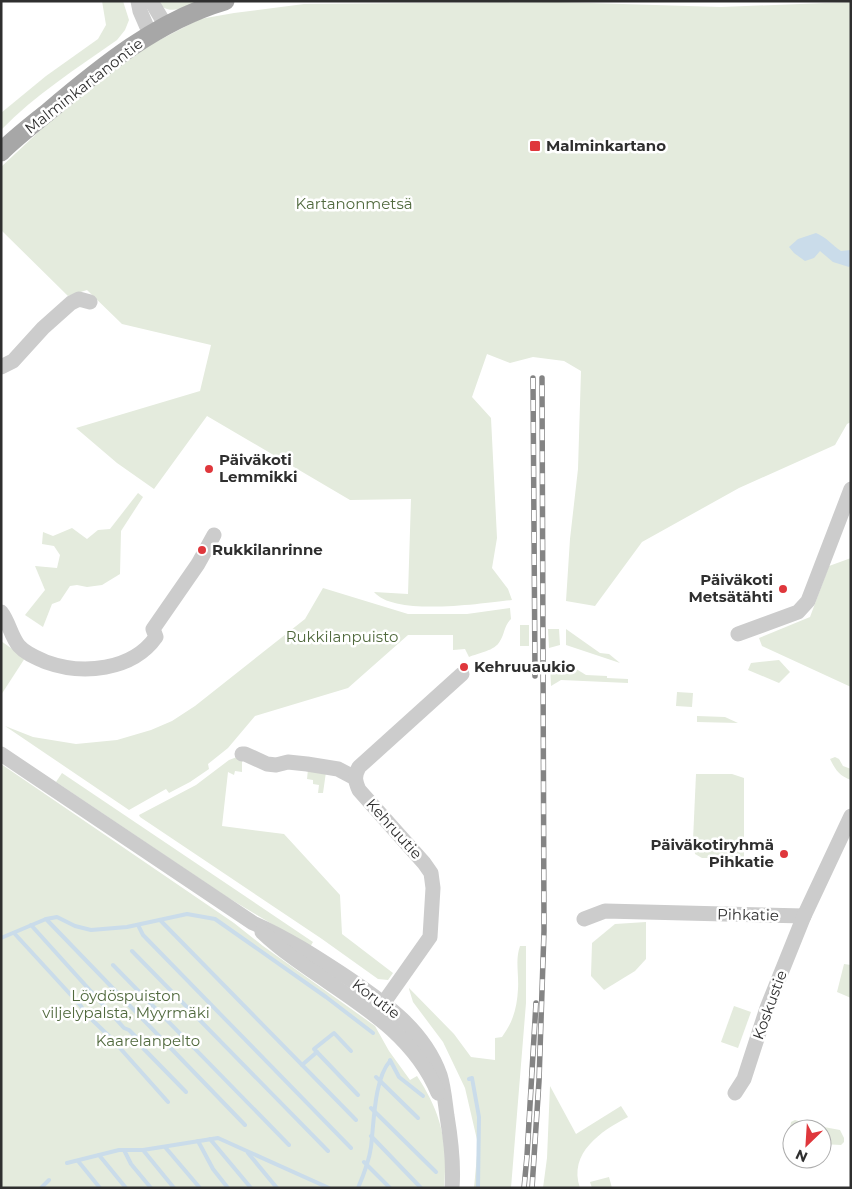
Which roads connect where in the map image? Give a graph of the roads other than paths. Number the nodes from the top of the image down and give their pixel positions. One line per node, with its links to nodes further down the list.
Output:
1 (138, 1): 4 (street)
2 (151, 1): 4 (street)
3 (225, 1): 4 (main road, Malminkartanontie)
4 (158, 30): 5 (main road, Malminkartanontie)
5 (1, 152)
6 (90, 302): 7 (street)
7 (1, 367)
8 (851, 489): 11 (street)
9 (214, 535): 10 (street)
10 (1, 612)
11 (738, 634)
12 (462, 674): 15 (street)
13 (1, 754): 19 (street, Korutie)
14 (242, 754): 15 (street)
15 (355, 778): 19 (street, Kehruutie)
16 (851, 816): 17 (street)
17 (804, 916): 18 (street, Pihkatie); 20 (street, Koskustie)
18 (584, 919)
19 (380, 1009): 21 (street, Korutie)
20 (735, 1093)
21 (452, 1188)

